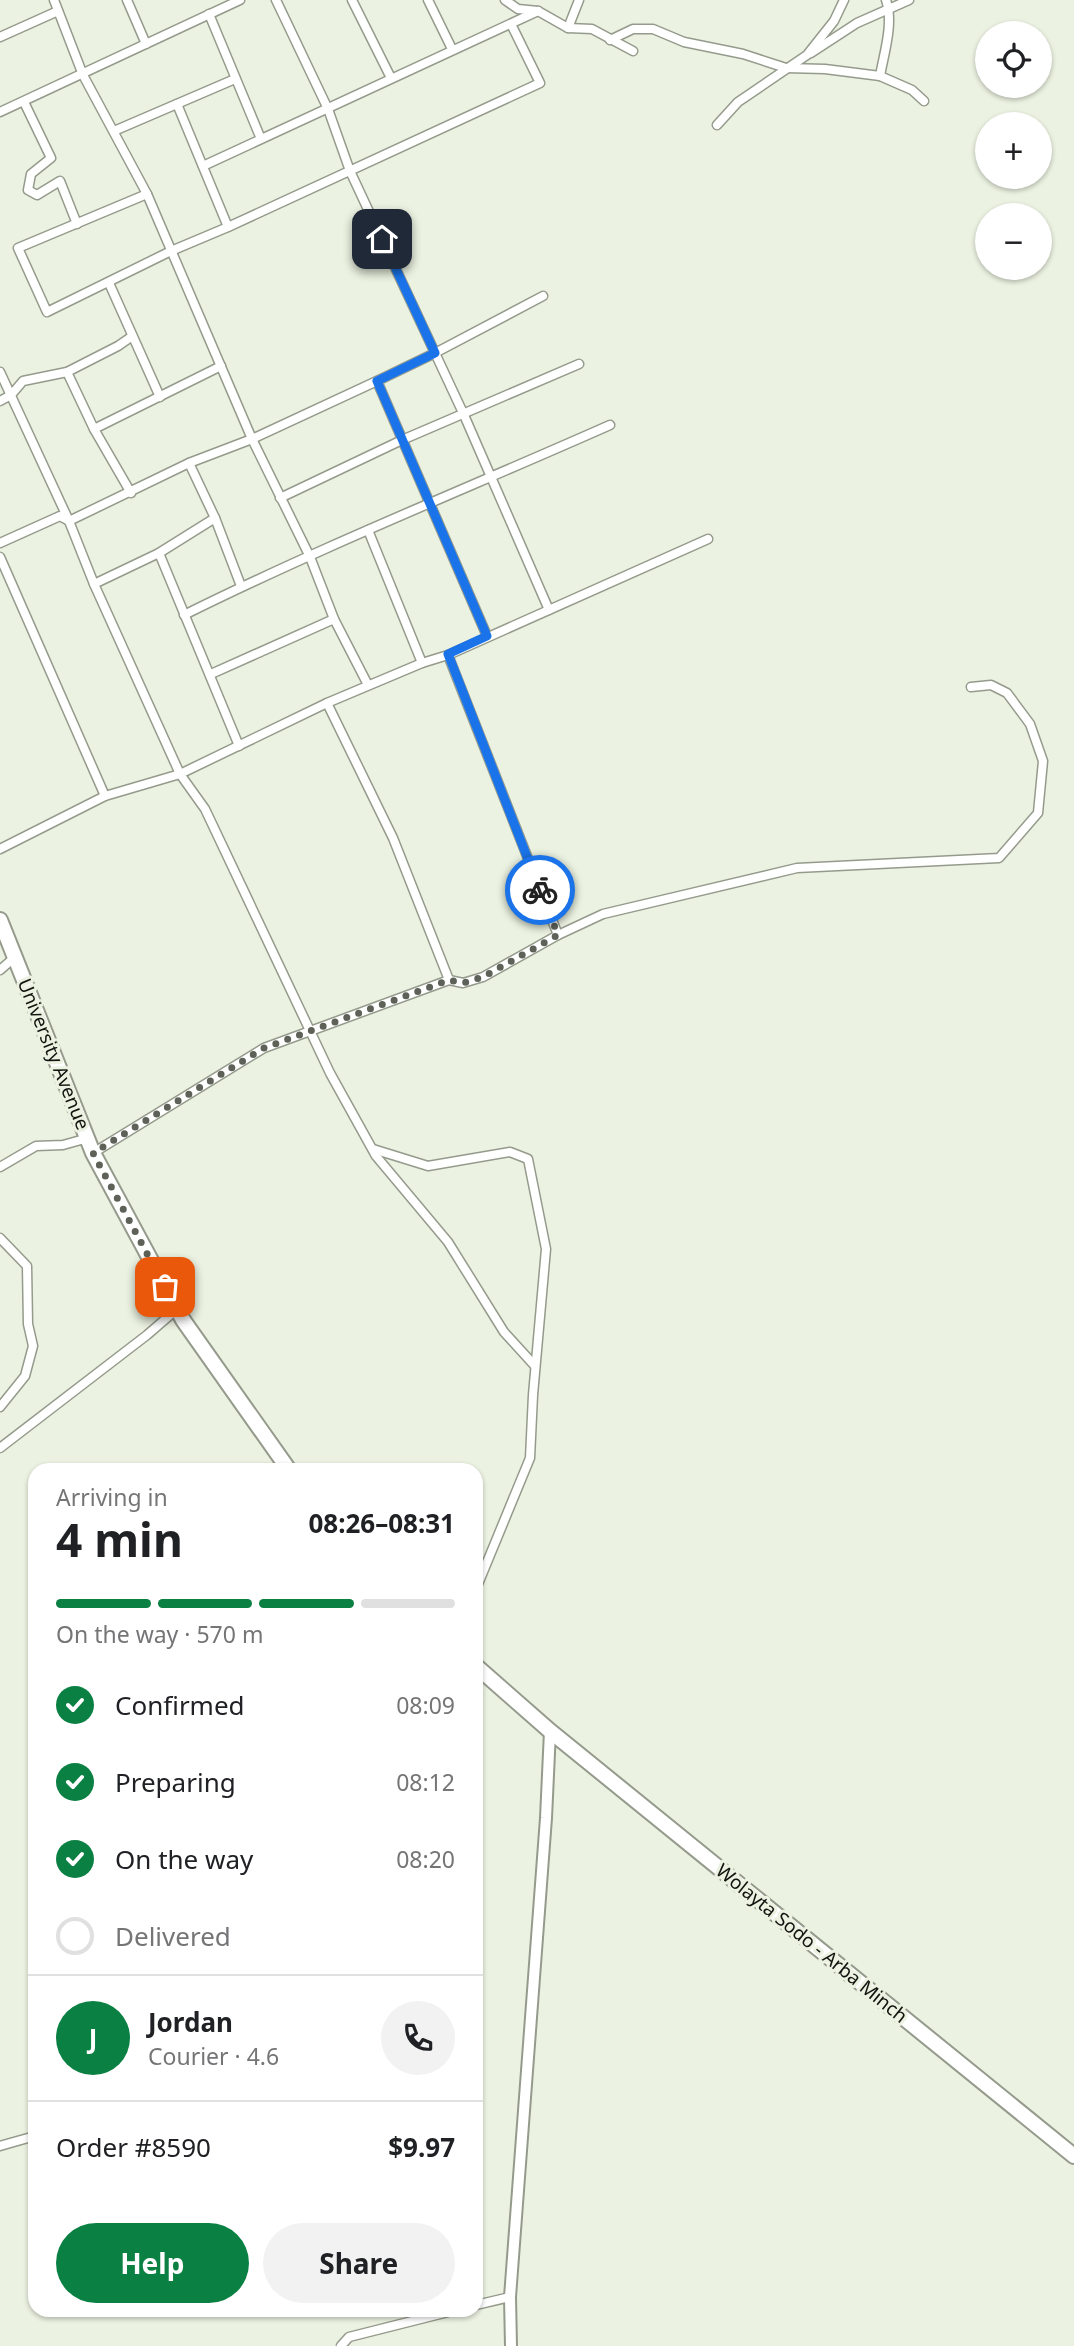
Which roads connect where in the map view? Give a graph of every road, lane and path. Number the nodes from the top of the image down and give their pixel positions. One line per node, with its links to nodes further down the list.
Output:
1 (54, 0): 12 (street)
2 (127, 0): 19 (street)
3 (240, 0): 14 (street)
4 (276, 0): 31 (street)
5 (352, 0): 26 (street)
6 (428, 0): 20 (street)
7 (579, 0): 16 (street)
8 (844, 0): 22 (street)
9 (909, 0): 11 (street)
10 (507, 1): 13 (street)
11 (887, 4): 22 (street); 25 (street)
12 (58, 11): 17 (street); 24 (street)
13 (538, 11): 15 (street); 16 (street)
14 (209, 14): 19 (street); 27 (street)
15 (511, 23): 20 (street); 37 (street)
16 (568, 28): 18 (street)
17 (0, 37)
18 (610, 40): 21 (street); 23 (street)
19 (146, 44): 24 (street)
20 (452, 49): 26 (street)
21 (633, 51)
22 (807, 55): 23 (street)
23 (786, 68): 25 (street); 33 (street)
24 (83, 75): 29 (street); 34 (street)
25 (880, 76): 28 (street)
26 (391, 78): 31 (street)
27 (235, 79): 30 (street); 35 (street)
28 (924, 101)
29 (24, 102): 32 (street); 39 (street)
30 (177, 104): 34 (street); 36 (street)
31 (328, 109): 35 (street); 37 (street)
32 (0, 112)
33 (717, 125)
34 (114, 131): 38 (street)
35 (261, 139): 36 (street)
36 (203, 166): 40 (street)
37 (350, 171): 40 (street); 45 (street)
38 (147, 194): 39 (street); 41 (street)
39 (77, 224): 42 (street)
40 (228, 227): 41 (street)
41 (172, 251): 42 (street); 47 (street)
42 (108, 283): 44 (street)
43 (543, 296): 45 (street)
44 (131, 337): 49 (street); 52 (street)
45 (435, 353): 50 (street); 54 (street)
46 (579, 365): 54 (street)
47 (221, 366): 52 (street); 57 (street)
48 (0, 372): 51 (street)
49 (67, 372): 51 (street); 56 (street)
50 (377, 381): 57 (street); 58 (street)
51 (12, 395): 53 (street); 65 (street)
52 (160, 397): 56 (street)
53 (0, 401)
54 (464, 415): 58 (street); 60 (street)
55 (610, 425): 60 (street)
56 (94, 429): 61 (street)
57 (252, 439): 59 (street); 62 (street)
58 (402, 440): 62 (street); 63 (street)
59 (188, 463): 61 (street); 64 (street)
60 (489, 478): 63 (street); 74 (street)
61 (131, 493): 65 (street)
62 (280, 498): 71 (street)
63 (430, 504): 66 (street); 77 (street)
64 (215, 518): 69 (street); 73 (street)
65 (69, 521): 68 (street); 72 (street)
66 (368, 530): 71 (street); 79 (street)
67 (708, 539): 74 (street)
68 (0, 543)
69 (159, 553): 72 (street); 75 (street)
70 (0, 557): 86 (street)
71 (310, 557): 73 (street); 76 (street)
72 (94, 584): 85 (street)
73 (241, 586): 75 (street)
74 (548, 610): 77 (street)
75 (184, 615): 80 (street)
76 (334, 619): 80 (street); 81 (street)
77 (487, 636): 78 (street)
78 (448, 654): 79 (street); 89 (street)
79 (422, 663): 81 (street)
80 (211, 674): 84 (street)
81 (368, 685): 83 (street)
82 (971, 687): 89 (street)
83 (327, 703): 84 (street); 92 (street)
84 (239, 746): 85 (street)
85 (180, 774): 86 (street); 93 (street)
86 (105, 796): 87 (street)
87 (0, 849)
88 (0, 920): 90 (highway, University Avenue)
89 (558, 935): 92 (street)
90 (15, 957): 91 (street); 94 (highway, University Avenue)
91 (0, 970)
92 (449, 980): 93 (street)
93 (310, 1031): 95 (street); 96 (street)
94 (88, 1139): 96 (highway, University Avenue); 97 (street)
95 (373, 1149): 100 (street); 100 (street)
96 (93, 1153): 99 (highway, University Avenue)
97 (0, 1167)
98 (0, 1238): 101 (street)
99 (177, 1309): 102 (street); 103 (highway, University Avenue)
100 (535, 1366): 104 (street)
101 (0, 1407)
102 (0, 1448)
103 (284, 1463)
104 (483, 1572)
105 (483, 1672): 106 (highway)
106 (550, 1731): 109 (highway, Wolayta Sodo - Arba Minch); 110 (street)
107 (28, 2138): 108 (street)
108 (0, 2146)
109 (1074, 2156)
110 (510, 2297): 111 (street); 114 (street)
111 (483, 2303)
112 (428, 2317): 113 (street)
113 (341, 2346)
114 (511, 2346)

